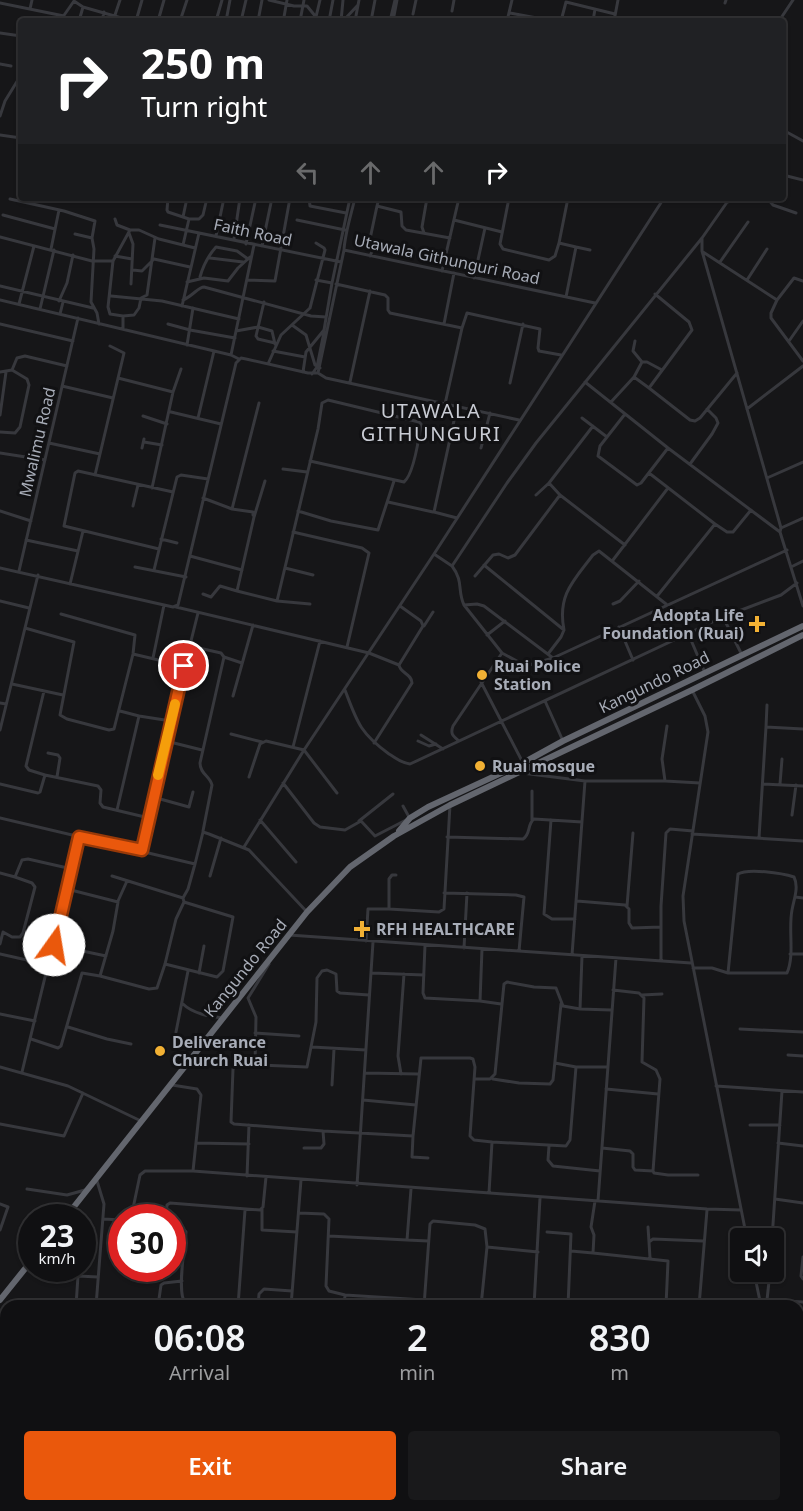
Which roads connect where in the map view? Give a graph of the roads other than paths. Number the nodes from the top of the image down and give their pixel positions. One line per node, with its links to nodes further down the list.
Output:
1 (32, 0): 29 (street)
2 (120, 0): 37 (street)
3 (142, 0): 41 (street)
4 (164, 0): 42 (street)
5 (187, 0): 43 (street)
6 (222, 0): 44 (street)
7 (230, 0): 45 (street)
8 (246, 0): 46 (street)
9 (262, 0): 47 (street)
10 (270, 0): 24 (street)
11 (304, 0): 28 (street)
12 (320, 0): 51 (street)
13 (333, 0): 52 (street)
14 (343, 0): 53 (street)
15 (375, 0): 56 (street)
16 (396, 0): 57 (street)
17 (416, 0): 34 (street)
18 (454, 0): 31 (street)
19 (512, 0): 33 (street)
20 (618, 0): 35 (street)
21 (793, 0): 63 (street)
22 (74, 1): 27 (street); 36 (street)
23 (566, 1): 30 (street); 60 (street)
24 (287, 2): 28 (street); 48 (street)
25 (359, 2): 54 (street); 55 (street)
26 (0, 3): 29 (street)
27 (83, 7): 32 (street); 38 (street)
28 (303, 7): 49 (street); 50 (street)
29 (30, 9): 36 (street)
30 (595, 9): 35 (street); 61 (street)
31 (452, 11)
32 (104, 12): 37 (street); 39 (street)
33 (510, 13): 58 (street); 59 (street)
34 (413, 14)
35 (615, 14): 62 (street)
36 (64, 16)
37 (115, 16): 40 (street)
38 (80, 18)
39 (103, 18)
40 (119, 18)
41 (135, 18)
42 (159, 18)
43 (181, 18)
44 (217, 18)
45 (227, 18)
46 (243, 18)
47 (258, 18)
48 (288, 18)
49 (299, 18)
50 (315, 18)
51 (316, 18)
52 (330, 18)
53 (343, 18)
54 (345, 18)
55 (356, 18)
56 (372, 18)
57 (392, 18)
58 (508, 18)
59 (537, 18)
60 (562, 18)
61 (594, 18)
62 (614, 18)
63 (781, 18)
64 (0, 33): 65 (street)
65 (18, 36)
66 (0, 64): 67 (street)
67 (10, 66)
68 (18, 79): 69 (street)
69 (16, 82): 70 (street)
70 (1, 110): 71 (street)
71 (0, 116)
72 (786, 132): 75 (street)
73 (0, 135): 74 (street)
74 (18, 138)
75 (803, 141)
76 (786, 176): 77 (street)
77 (802, 179)
78 (10, 199): 79 (street)
79 (18, 201)
80 (19, 201): 101 (street)
81 (168, 201): 105 (street)
82 (186, 201): 105 (street)
83 (206, 201): 107 (street)
84 (223, 201): 121 (street)
85 (240, 201): 127 (street)
86 (255, 201): 131 (street)
87 (271, 201): 135 (street)
88 (289, 201): 140 (street)
89 (309, 201): 103 (street)
90 (350, 201): 103 (street)
91 (354, 201): 103 (street, Utawala Githunguri Road)
92 (378, 201): 100 (street)
93 (426, 201): 119 (street)
94 (458, 201): 109 (street)
95 (508, 201): 117 (street)
96 (567, 201): 130 (street)
97 (662, 201): 185 (street)
98 (728, 201): 126 (street)
99 (770, 201): 102 (street)
100 (377, 206): 119 (street); 128 (street)
101 (59, 210): 113 (street); 124 (street)
102 (796, 213)
103 (349, 214): 115 (street, Utawala Githunguri Road)
104 (3, 215): 113 (street)
105 (183, 217): 107 (street)
106 (115, 219): 116 (street)
107 (189, 219): 114 (street)
108 (297, 220): 115 (street)
109 (454, 220): 112 (street); 125 (street)
110 (748, 222): 157 (street)
111 (160, 225): 114 (street, Faith Road)
112 (485, 228): 117 (street); 163 (street)
113 (55, 229): 139 (street)
114 (186, 230): 118 (street, Faith Road); 132 (street)
115 (346, 230): 141 (street, Utawala Githunguri Road); 154 (street)
116 (129, 232): 123 (street); 147 (street); 150 (street)
117 (502, 232): 130 (street)
118 (199, 233): 121 (street, Faith Road); 137 (street)
119 (424, 233): 125 (street)
120 (75, 234): 124 (street)
121 (216, 236): 127 (street, Faith Road)
122 (0, 237): 134 (street)
123 (155, 237): 132 (street); 152 (street)
124 (92, 238): 153 (street)
125 (450, 238): 160 (street)
126 (702, 238): 144 (street); 174 (street)
127 (234, 239): 131 (street, Faith Road)
128 (370, 239)
129 (316, 243): 151 (street)
130 (559, 243): 136 (street)
131 (246, 244): 133 (street, Faith Road)
132 (183, 245): 137 (street)
133 (254, 245): 135 (street, Faith Road); 149 (street)
134 (34, 246): 139 (street); 173 (street)
135 (262, 246): 140 (street, Faith Road)
136 (576, 247): 143 (street); 178 (street)
137 (195, 248): 158 (street)
138 (767, 249): 166 (street)
139 (52, 250): 145 (street); 176 (street)
140 (279, 250): 151 (street, Faith Road); 164 (street)
141 (344, 250): 146 (street, Utawala Githunguri Road); 156 (street)
142 (391, 250): 146 (street)
143 (590, 250)
144 (702, 251): 157 (street); 236 (street)
145 (73, 255): 153 (street); 183 (street)
146 (370, 256): 160 (street, Utawala Githunguri Road)
147 (114, 258): 150 (street); 153 (street); 175 (street)
148 (210, 258): 149 (street); 155 (street); 162 (street)
149 (250, 258): 155 (street); 164 (street)
150 (132, 259): 159 (street)
151 (322, 259): 154 (street, Faith Road); 165 (street)
152 (152, 260): 158 (street); 159 (street); 179 (street)
153 (94, 261): 188 (street)
154 (336, 261): 156 (street, Faith Road); 169 (street)
155 (243, 262): 162 (street)
156 (341, 262): 169 (street)
157 (720, 262): 166 (street)
158 (190, 267): 168 (street)
159 (133, 270): 170 (street)
160 (442, 271): 161 (street, Utawala Githunguri Road)
161 (454, 273): 163 (street, Utawala Githunguri Road); 201 (street)
162 (200, 278): 168 (street)
163 (474, 278): 178 (street, Utawala Githunguri Road)
164 (247, 280): 177 (street)
165 (316, 280): 169 (street); 192 (street)
166 (747, 280): 182 (street)
167 (803, 281): 182 (street)
168 (187, 282): 181 (street)
169 (334, 283): 172 (street); 194 (street); 230 (street)
170 (131, 284)
171 (0, 286): 173 (street)
172 (370, 291): 201 (street); 239 (street)
173 (22, 292): 176 (street); 186 (street)
174 (656, 294): 232 (street); 240 (street)
175 (111, 296): 179 (street); 193 (street)
176 (42, 297): 183 (street); 190 (street)
177 (244, 297): 181 (street); 184 (street); 196 (street)
178 (566, 297): 185 (street, Utawala Githunguri Road)
179 (141, 298): 187 (street); 193 (street)
180 (0, 300): 186 (street)
181 (183, 300): 187 (street)
182 (777, 300): 213 (street)
183 (61, 301): 188 (street); 191 (street)
184 (264, 302): 192 (street); 204 (street)
185 (595, 303): 221 (street)
186 (20, 304): 190 (street)
187 (182, 306): 189 (street)
188 (93, 308): 199 (street)
189 (193, 308): 196 (street); 207 (street)
190 (40, 309): 191 (street)
191 (60, 314): 195 (street)
192 (304, 314): 194 (street); 203 (street)
193 (123, 316): 206 (street)
194 (326, 317): 208 (street)
195 (78, 318): 199 (street); 211 (street, Mwalimu Road)
196 (239, 319): 209 (street)
197 (803, 321): 213 (street)
198 (0, 324): 211 (street)
199 (99, 324): 206 (street)
200 (168, 324): 207 (street)
201 (444, 324): 205 (street)
202 (523, 324): 205 (street); 221 (street); 241 (street)
203 (292, 325): 214 (street); 217 (street)
204 (258, 327): 209 (street); 214 (street); 214 (street)
205 (462, 328): 248 (street)
206 (123, 329): 215 (street)
207 (190, 330): 210 (street); 215 (street)
208 (324, 330): 217 (street); 230 (street)
209 (236, 331): 210 (street)
210 (235, 338): 220 (street)
211 (73, 341): 227 (street, Mwalimu Road)
212 (634, 341): 225 (street)
213 (789, 342): 224 (street)
214 (275, 344): 219 (street)
215 (187, 345): 218 (street)
216 (110, 346): 238 (street)
217 (311, 347): 222 (street); 230 (street)
218 (214, 351): 220 (street); 257 (street)
219 (273, 351): 222 (street); 226 (street)
220 (231, 355): 223 (street)
221 (562, 355): 259 (street)
222 (305, 357): 235 (street)
223 (239, 359): 226 (street); 261 (street)
224 (803, 361)
225 (642, 363): 232 (street); 237 (street)
226 (268, 364): 235 (street)
227 (67, 366): 231 (street); 242 (street, Mwalimu Road)
228 (803, 366): 251 (street)
229 (181, 369): 244 (street)
230 (318, 369): 235 (street); 239 (street)
231 (12, 370): 234 (street); 263 (street)
232 (662, 370): 243 (street)
233 (0, 372): 234 (street)
234 (6, 372): 255 (street)
235 (303, 372)
236 (737, 374): 250 (street); 251 (street)
237 (634, 377): 243 (street); 246 (street)
238 (118, 378): 244 (street); 245 (street)
239 (350, 382): 248 (street)
240 (585, 382): 246 (street); 319 (street)
241 (510, 383)
242 (62, 386): 245 (street); 265 (street, Mwalimu Road)
243 (649, 388): 250 (street)
244 (173, 392): 252 (street)
245 (113, 398): 271 (street)
246 (611, 402): 254 (street)
247 (260, 403): 294 (street)
248 (445, 404): 249 (street)
249 (457, 407): 253 (street); 298 (street)
250 (707, 409): 275 (street)
251 (747, 409): 280 (street)
252 (170, 411): 257 (street); 260 (street)
253 (490, 413): 259 (street); 268 (street)
254 (625, 414): 264 (street); 269 (street)
255 (0, 415)
256 (143, 416): 260 (street)
257 (198, 418): 261 (street)
258 (582, 418): 262 (street)
259 (520, 420): 300 (street)
260 (167, 424): 266 (street)
261 (221, 424): 281 (street)
262 (592, 426): 264 (street); 284 (street)
263 (0, 432)
264 (607, 437): 278 (street)
265 (49, 443): 271 (street); 272 (street, Mwalimu Road)
266 (162, 445): 267 (street); 286 (street)
267 (142, 448)
268 (481, 448)
269 (668, 448): 275 (street); 278 (street)
270 (0, 453): 272 (street)
271 (100, 454): 279 (street)
272 (45, 460): 302 (street, Mwalimu Road)
273 (310, 461): 277 (street); 283 (street); 283 (street)
274 (803, 462): 280 (street)
275 (690, 464): 295 (street)
276 (283, 469): 277 (street)
277 (308, 472): 297 (street)
278 (649, 473): 287 (street)
279 (95, 475): 285 (street); 305 (street)
280 (767, 478): 304 (street)
281 (208, 479): 288 (street); 291 (street)
282 (265, 480): 299 (street)
283 (394, 481): 292 (street)
284 (549, 483): 289 (street); 290 (street)
285 (138, 485): 286 (street); 293 (street)
286 (152, 488): 288 (street)
287 (668, 488): 303 (street); 310 (street)
288 (173, 492): 307 (street)
289 (536, 495)
290 (560, 495): 310 (street); 318 (street)
291 (203, 498): 294 (street); 315 (street)
292 (388, 502): 297 (street); 298 (street)
293 (133, 506)
294 (232, 509): 299 (street)
295 (751, 510): 303 (street); 304 (street)
296 (0, 511): 302 (street)
297 (298, 511): 306 (street)
298 (434, 512): 300 (street)
299 (254, 517): 325 (street)
300 (457, 518): 314 (street)
301 (803, 518): 304 (street)
302 (31, 521): 308 (street, Mwalimu Road)
303 (715, 524): 336 (street)
304 (780, 530): 312 (street)
305 (83, 531): 311 (street); 313 (street)
306 (293, 532): 321 (street); 364 (street)
307 (161, 539): 309 (street); 311 (street)
308 (26, 540): 313 (street); 326 (street, Mwalimu Road)
309 (177, 543)
310 (625, 545): 316 (street)
311 (159, 549): 324 (street)
312 (787, 550): 322 (street); 343 (street)
313 (78, 551): 333 (street)
314 (434, 554): 319 (street); 344 (street)
315 (190, 556): 325 (street); 330 (street)
316 (613, 560): 331 (street); 358 (street)
317 (803, 561): 322 (street)
318 (484, 565): 329 (street); 358 (street)
319 (452, 566): 342 (street)
320 (135, 567): 324 (street)
321 (285, 567): 328 (street); 338 (street)
322 (791, 567): 332 (street)
323 (0, 568): 326 (street)
324 (154, 570): 330 (street)
325 (242, 570): 334 (street)
326 (19, 571): 327 (street)
327 (38, 575): 333 (street); 347 (street)
328 (313, 575)
329 (475, 576)
330 (186, 577): 346 (street)
331 (639, 581): 336 (street); 340 (street)
332 (797, 583): 345 (street); 351 (street)
333 (70, 584): 341 (street)
334 (237, 591): 335 (street); 338 (street)
335 (203, 594)
336 (658, 596): 343 (street)
337 (0, 601): 347 (street)
338 (277, 602): 339 (street)
339 (310, 604)
340 (613, 604)
341 (164, 605): 346 (street); 371 (street)
342 (464, 605): 352 (street); 360 (street)
343 (667, 605): 356 (street)
344 (400, 606): 354 (street); 366 (street)
345 (803, 606)
346 (176, 607): 349 (street)
347 (29, 608): 357 (street)
348 (433, 612): 354 (street)
349 (198, 613): 353 (street); 363 (street)
350 (61, 614): 367 (street)
351 (723, 617): 359 (street); 369 (street)
352 (505, 621): 360 (street); 368 (street)
353 (253, 626): 362 (street); 374 (street)
354 (423, 626): 375 (street)
355 (803, 626): 369 (highway, Kangundo Road)
356 (619, 627): 372 (street); 373 (street)
357 (25, 628): 380 (street); 384 (street)
358 (564, 630): 368 (street)
359 (688, 633): 373 (street); 377 (street)
360 (486, 635): 365 (street)
361 (803, 635): 379 (highway, Kangundo Road)
362 (320, 641): 364 (street); 407 (street)
363 (190, 646): 370 (street); 376 (street)
364 (347, 647): 366 (street)
365 (502, 652): 372 (street); 378 (street)
366 (369, 653): 375 (street); 381 (street)
367 (133, 654): 371 (street); 390 (street)
368 (548, 654): 372 (street)
369 (742, 656): 377 (highway, Kangundo Road)
370 (224, 657): 374 (street); 409 (street)
371 (153, 658): 376 (street)
372 (553, 658)
373 (633, 660): 386 (street)
374 (242, 663): 385 (street)
375 (399, 665): 405 (street)
376 (184, 666): 392 (street)
377 (704, 674): 379 (highway); 403 (highway, Kangundo Road)
378 (481, 682): 393 (street); 402 (street)
379 (707, 683): 382 (highway, Kangundo Road)
380 (11, 684): 383 (street); 388 (street)
381 (345, 690): 405 (street); 410 (street)
382 (692, 690): 414 (highway, Kangundo Road); 421 (street)
383 (44, 691): 384 (street); 415 (street)
384 (63, 695): 390 (street)
385 (233, 696)
386 (545, 701): 393 (street); 403 (street)
387 (0, 703): 388 (street)
388 (6, 704): 397 (street)
389 (767, 705): 395 (street)
390 (119, 711): 391 (street)
391 (139, 716): 392 (street); 435 (street)
392 (171, 721): 400 (street)
393 (502, 721): 402 (street); 413 (street)
394 (667, 726): 419 (street)
395 (766, 727): 396 (street); 423 (street)
396 (803, 729)
397 (0, 730)
398 (231, 734): 404 (street)
399 (421, 735): 406 (street)
400 (166, 741): 409 (street); 431 (street)
401 (418, 741): 406 (street)
402 (459, 741): 408 (street)
403 (563, 741): 413 (highway, Kangundo Road)
404 (263, 742): 407 (street); 417 (street)
405 (374, 743): 408 (street)
406 (436, 744): 408 (street)
407 (293, 747): 410 (street)
408 (443, 748)
409 (202, 750): 446 (street)
410 (304, 750): 420 (street); 429 (street)
411 (48, 753): 416 (street)
412 (782, 759): 424 (street)
413 (523, 763): 434 (highway, Kangundo Road)
414 (518, 772): 418 (street); 432 (highway, Kangundo Road)
415 (45, 775): 416 (street); 422 (street)
416 (57, 777): 435 (street)
417 (249, 777)
418 (585, 781): 419 (street); 445 (street)
419 (665, 781): 421 (street)
420 (283, 783): 441 (street); 444 (street)
421 (700, 783): 447 (street)
422 (0, 784)
423 (762, 784): 424 (street); 453 (street)
424 (780, 784): 425 (street)
425 (796, 785): 426 (street); 437 (street)
426 (803, 786)
427 (532, 790): 442 (street)
428 (193, 792): 431 (street)
429 (337, 793)
430 (393, 794): 444 (street)
431 (153, 797): 439 (street)
432 (450, 805): 436 (highway, Kangundo Road); 451 (street)
433 (403, 806): 440 (street)
434 (429, 807): 436 (highway); 440 (highway, Kangundo Road)
435 (117, 810): 439 (street)
436 (433, 814): 449 (highway, Kangundo Road)
437 (792, 815)
438 (0, 818): 450 (street)
439 (149, 818): 456 (street)
440 (410, 818): 444 (street); 449 (highway, Kangundo Road)
441 (260, 820): 455 (street); 457 (street)
442 (532, 820): 443 (street); 451 (street)
443 (551, 820): 445 (street); 477 (street)
444 (358, 821)
445 (582, 822): 472 (street)
446 (203, 832): 452 (street); 458 (street)
447 (693, 832): 453 (street); 478 (street); 501 (street)
448 (633, 833): 474 (street)
449 (394, 836): 476 (highway, Kangundo Road)
450 (79, 837): 456 (street); 459 (street)
451 (447, 837): 467 (street)
452 (220, 838): 455 (street); 463 (street)
453 (759, 838): 454 (street)
454 (803, 841)
455 (244, 847): 476 (street)
456 (142, 850): 458 (street)
457 (296, 862)
458 (195, 864): 471 (street)
459 (72, 869): 464 (street); 466 (street)
460 (0, 873): 464 (street)
461 (396, 875): 475 (street)
462 (112, 876): 465 (street)
463 (210, 876)
464 (15, 877): 479 (street)
465 (127, 881): 471 (street); 473 (street)
466 (67, 889): 473 (street); 484 (street)
467 (444, 893): 468 (street); 475 (street)
468 (467, 893): 487 (street); 489 (street)
469 (795, 897): 470 (street); 492 (street); 505 (street)
470 (803, 898)
471 (184, 900): 499 (street); 503 (street)
472 (577, 901): 474 (street); 477 (street)
473 (118, 902): 495 (street)
474 (627, 906): 478 (street)
475 (388, 909): 481 (street)
476 (307, 912): 480 (highway, Kangundo Road)
477 (575, 919): 494 (street)
478 (661, 927): 498 (street)
479 (2, 931): 483 (street)
480 (289, 935): 481 (street); 490 (highway, Kangundo Road)
481 (366, 941): 482 (street)
482 (373, 942): 485 (street); 504 (street)
483 (0, 944)
484 (54, 945): 495 (street); 500 (street)
485 (425, 945): 487 (street); 507 (street)
486 (204, 946): 503 (street)
487 (464, 948): 488 (street)
488 (482, 949): 489 (street); 513 (street)
489 (519, 951): 494 (street)
490 (274, 952): 521 (highway, Kangundo Road); 528 (street)
491 (0, 954): 500 (street)
492 (790, 954): 493 (street); 505 (street)
493 (803, 954)
494 (572, 955): 496 (street)
495 (106, 956): 508 (street)
496 (582, 956): 497 (street); 517 (street)
497 (616, 958): 498 (street); 509 (street)
498 (661, 961): 501 (street)
499 (165, 964): 502 (street); 508 (street)
500 (49, 965): 522 (street)
501 (692, 965): 505 (street); 550 (street)
502 (188, 971): 503 (street); 514 (street)
503 (199, 973)
504 (371, 973): 506 (street); 511 (street)
505 (728, 973)
506 (404, 974): 507 (street); 544 (street)
507 (424, 975): 513 (street)
508 (100, 976): 524 (street)
509 (613, 990): 512 (street); 518 (street)
510 (662, 994): 512 (street)
511 (369, 995): 532 (street); 534 (street)
512 (642, 995): 555 (street)
513 (480, 1001): 515 (street)
514 (182, 1003): 520 (street); 526 (street)
515 (501, 1004): 516 (street); 546 (street)
516 (561, 1004): 517 (street); 537 (street)
517 (580, 1009): 518 (street)
518 (611, 1010): 541 (street)
519 (0, 1014): 522 (street)
520 (214, 1017): 521 (street); 523 (street)
521 (223, 1017): 523 (highway, Kangundo Road)
522 (35, 1021): 530 (street)
523 (216, 1026): 548 (highway, Kangundo Road)
524 (68, 1027): 530 (street); 531 (street)
525 (740, 1029): 527 (street)
526 (176, 1032)
527 (803, 1032)
528 (255, 1033): 529 (street); 538 (street)
529 (299, 1036)
530 (31, 1039): 542 (street)
531 (131, 1044)
532 (312, 1047): 533 (street); 538 (street)
533 (334, 1049): 534 (street); 549 (street)
534 (366, 1050): 543 (street)
535 (788, 1055): 536 (street)
536 (803, 1056)
537 (555, 1063): 540 (street); 546 (street)
538 (255, 1065): 560 (street)
539 (0, 1067): 542 (street)
540 (576, 1067): 541 (street); 570 (street)
541 (607, 1067): 551 (street)
542 (22, 1072): 554 (street)
543 (365, 1073): 544 (street); 556 (street)
544 (401, 1074): 545 (street)
545 (418, 1074): 547 (street); 557 (street)
546 (492, 1078): 547 (street)
547 (474, 1079): 566 (street)
548 (170, 1084): 558 (highway, Kangundo Road); 567 (street)
549 (332, 1085)
550 (716, 1086): 552 (street); 599 (street)
551 (606, 1089): 555 (street); 573 (street)
552 (782, 1091): 553 (street); 562 (street)
553 (803, 1092)
554 (83, 1093): 558 (street); 559 (street)
555 (658, 1094): 575 (street)
556 (363, 1100): 557 (street); 564 (street)
557 (416, 1105): 565 (street)
558 (141, 1121): 581 (highway, Kangundo Road)
559 (0, 1124)
560 (249, 1125): 563 (street); 569 (street)
561 (750, 1125): 562 (street)
562 (780, 1125): 568 (street)
563 (323, 1131): 564 (street); 572 (street)
564 (361, 1134): 565 (street); 583 (street)
565 (413, 1136): 574 (street)
566 (492, 1142): 570 (street); 587 (street)
567 (196, 1143): 569 (street); 577 (street)
568 (778, 1143): 571 (street); 589 (street)
569 (249, 1144): 579 (street)
570 (549, 1146): 576 (street)
571 (803, 1146)
572 (304, 1148)
573 (602, 1148): 575 (street); 576 (street)
574 (428, 1158)
575 (653, 1170): 578 (street)
576 (600, 1171): 590 (street)
577 (193, 1172): 579 (street); 594 (street)
578 (698, 1175)
579 (248, 1176): 580 (street)
580 (266, 1177): 582 (street); 596 (street)
581 (96, 1178): 586 (highway, Kangundo Road); 601 (street)
582 (301, 1180): 583 (street); 600 (street)
583 (357, 1185): 585 (street)
584 (27, 1189): 586 (street)
585 (411, 1189): 587 (street); 610 (street)
586 (87, 1190): 593 (highway, Kangundo Road)
587 (489, 1193): 588 (street)
588 (540, 1198): 590 (street); 616 (street)
589 (776, 1199): 591 (street); 605 (street)
590 (596, 1201): 597 (street); 617 (street)
591 (803, 1203)
592 (0, 1204): 606 (street)
593 (76, 1204)
594 (134, 1204)
595 (186, 1204): 598 (street)
596 (262, 1209): 598 (street); 607 (street)
597 (707, 1209): 599 (street); 612 (street)
598 (245, 1210): 636 (street)
599 (741, 1210): 604 (street)
600 (299, 1213): 607 (street); 609 (street)
601 (104, 1219): 602 (street); 621 (street)
602 (108, 1219)
603 (648, 1227): 613 (street)
604 (745, 1228)
605 (773, 1228)
606 (0, 1230)
607 (297, 1232): 628 (street)
608 (547, 1232): 615 (street)
609 (329, 1236): 610 (street); 629 (street)
610 (407, 1240): 611 (street)
611 (428, 1241): 614 (street); 640 (street)
612 (703, 1241): 613 (street); 645 (street)
613 (650, 1242): 618 (street)
614 (487, 1247): 616 (street); 641 (street)
615 (571, 1251): 617 (street); 643 (street)
616 (538, 1252): 642 (street)
617 (593, 1253): 618 (street)
618 (650, 1257): 644 (street)
619 (803, 1257): 622 (street)
620 (18, 1277): 631 (highway)
621 (98, 1277): 633 (street)
622 (803, 1279)
623 (78, 1282): 632 (street)
624 (173, 1282): 634 (street)
625 (182, 1282): 635 (street)
626 (756, 1282): 646 (street)
627 (769, 1282): 647 (street)
628 (292, 1291): 637 (street); 638 (street)
629 (345, 1295): 630 (street); 639 (street)
630 (404, 1299): 640 (street)
631 (0, 1300)
632 (76, 1300)
633 (96, 1300)
634 (159, 1300)
635 (183, 1300)
636 (238, 1300)
637 (258, 1300)
638 (291, 1300)
639 (345, 1300)
640 (424, 1300)
641 (482, 1300)
642 (533, 1300)
643 (568, 1300)
644 (666, 1300)
645 (699, 1300)
646 (760, 1300): 647 (street)
647 (767, 1300)

